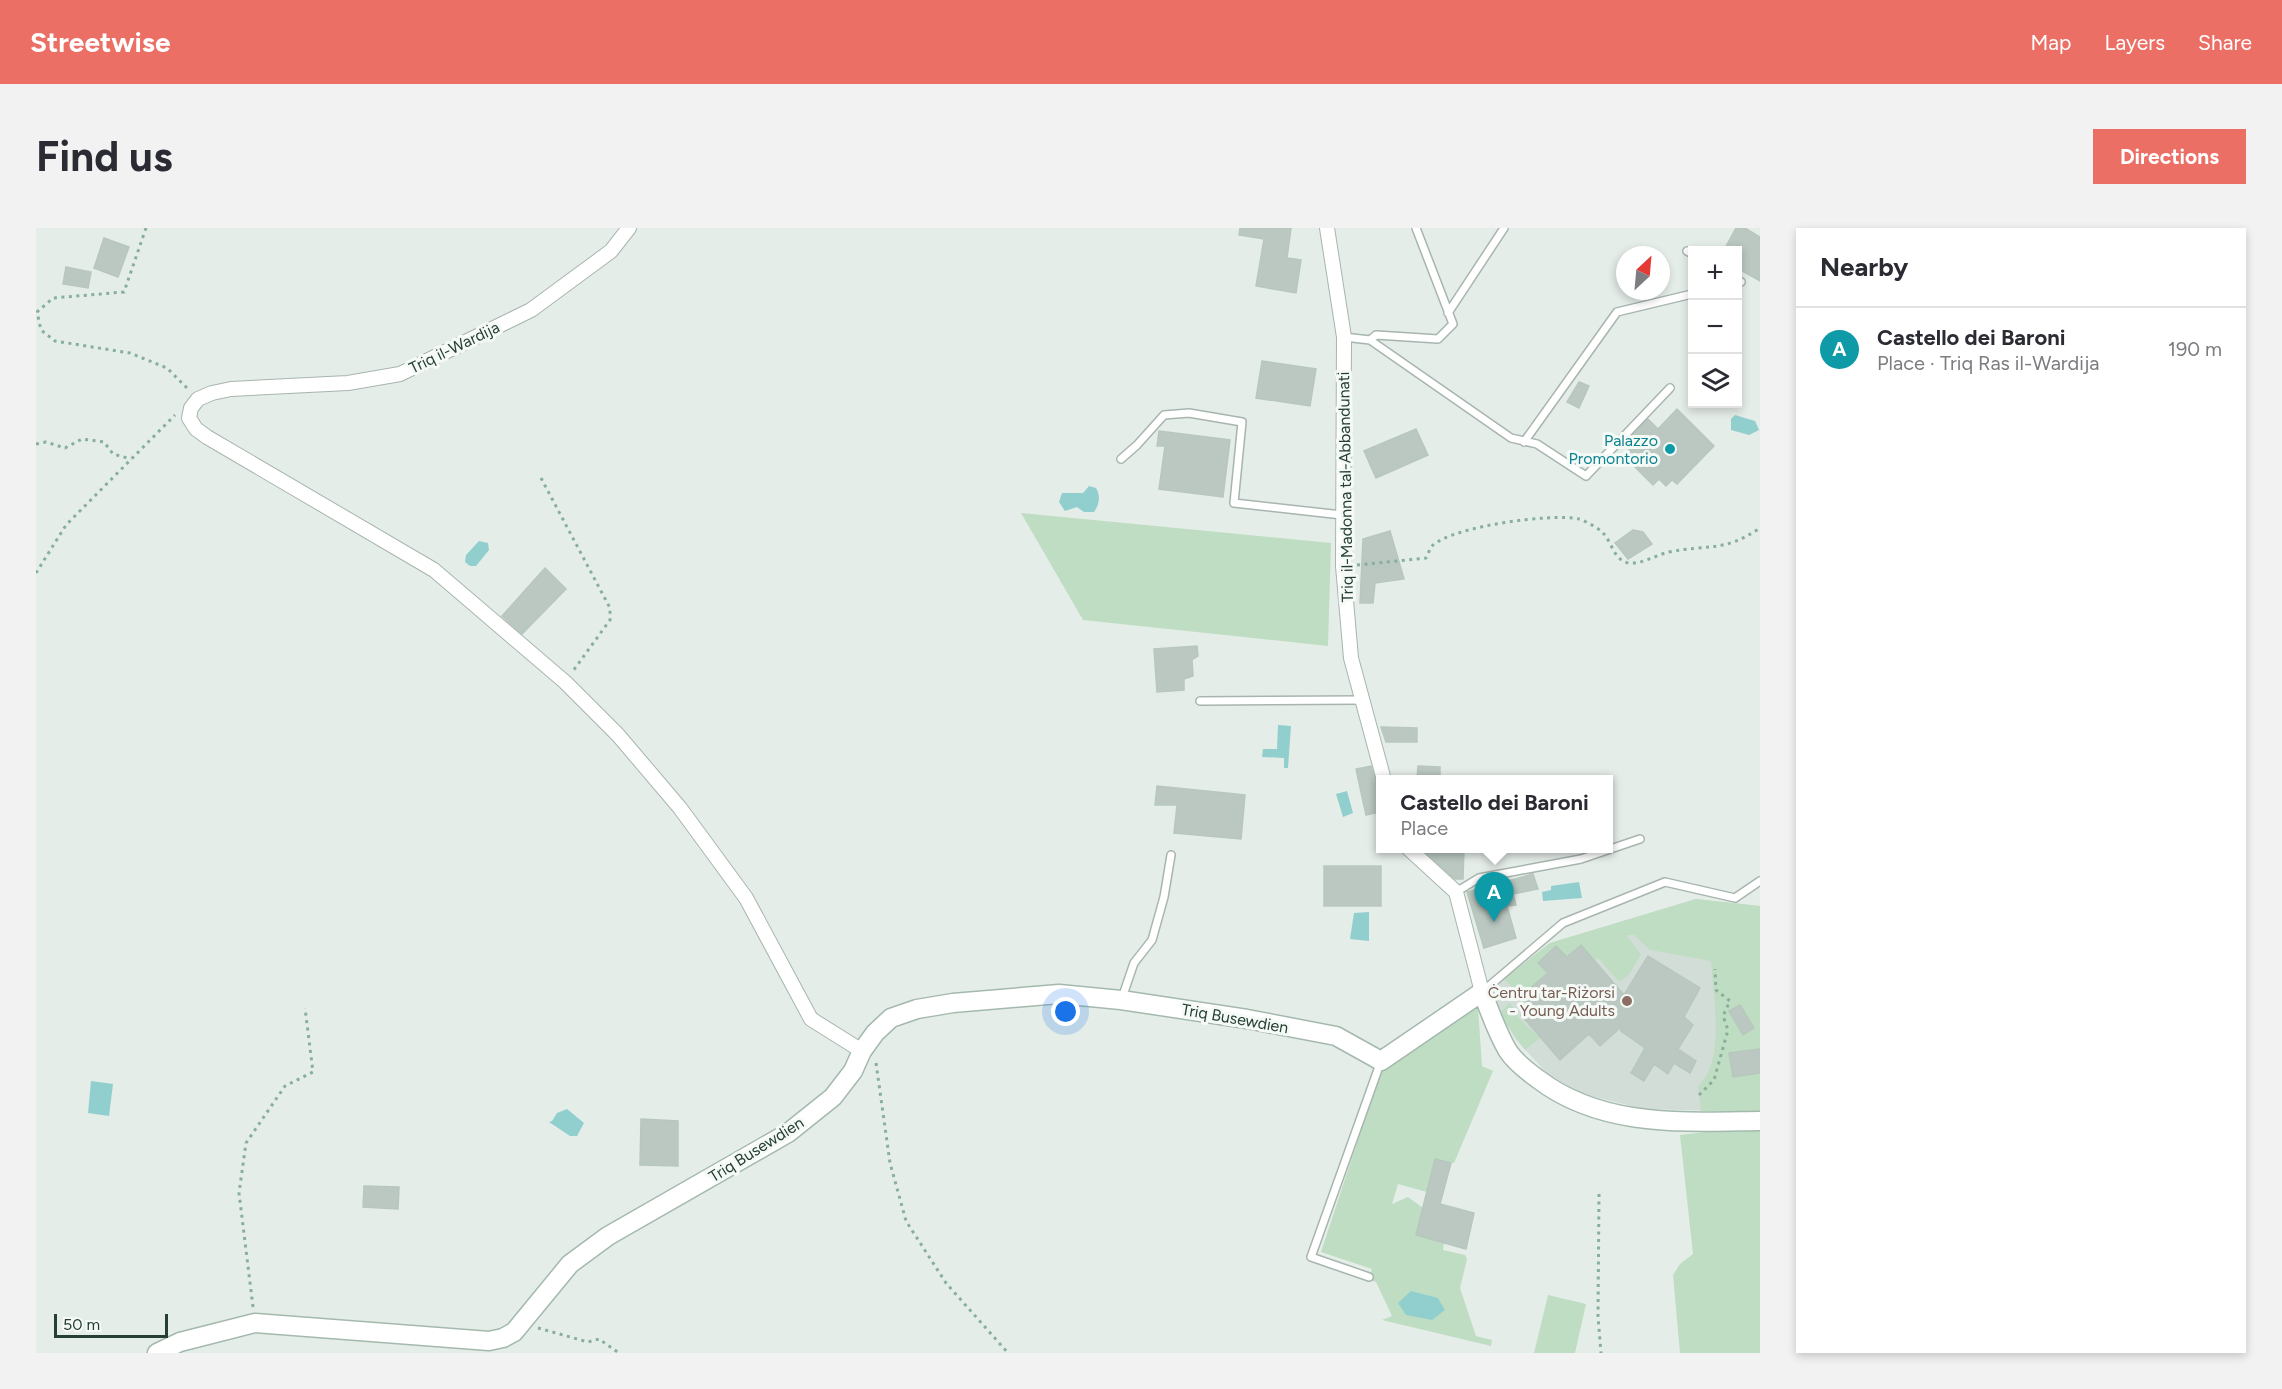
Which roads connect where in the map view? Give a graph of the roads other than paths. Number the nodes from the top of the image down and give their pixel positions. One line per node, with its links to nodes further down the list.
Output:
1 (629, 228): 25 (street, Triq il-Wardija)
2 (1327, 228): 7 (street, Triq il-Madonna tal-Abbandunati)
3 (1416, 228): 6 (lane)
4 (1504, 228): 6 (lane)
5 (1688, 295): 10 (lane)
6 (1448, 313): 8 (lane)
7 (1344, 337): 8 (lane); 12 (street, Triq il-Madonna tal-Abbandunati)
8 (1370, 340): 10 (lane)
9 (1670, 388): 10 (lane)
10 (1524, 442)
11 (1121, 459): 12 (lane)
12 (1342, 515): 13 (street, Triq il-Madonna tal-Abbandunati)
13 (1362, 700): 14 (lane); 15 (street, Triq il-Madonna tal-Abbandunati)
14 (1200, 701)
15 (1383, 775)
16 (1640, 839): 17 (lane)
17 (1613, 848)
18 (1412, 853): 22 (street)
19 (1599, 853): 22 (lane)
20 (1171, 855): 24 (lane)
21 (1760, 881): 23 (lane)
22 (1456, 892): 23 (street)
23 (1482, 992): 26 (street); 27 (street)
24 (1121, 1000): 25 (street, Triq Busewdien); 26 (street, Triq Busewdien)
25 (862, 1051): 29 (street, Triq Busewdien)
26 (1381, 1061): 28 (lane)
27 (1760, 1121)
28 (1369, 1277)
29 (157, 1353)

